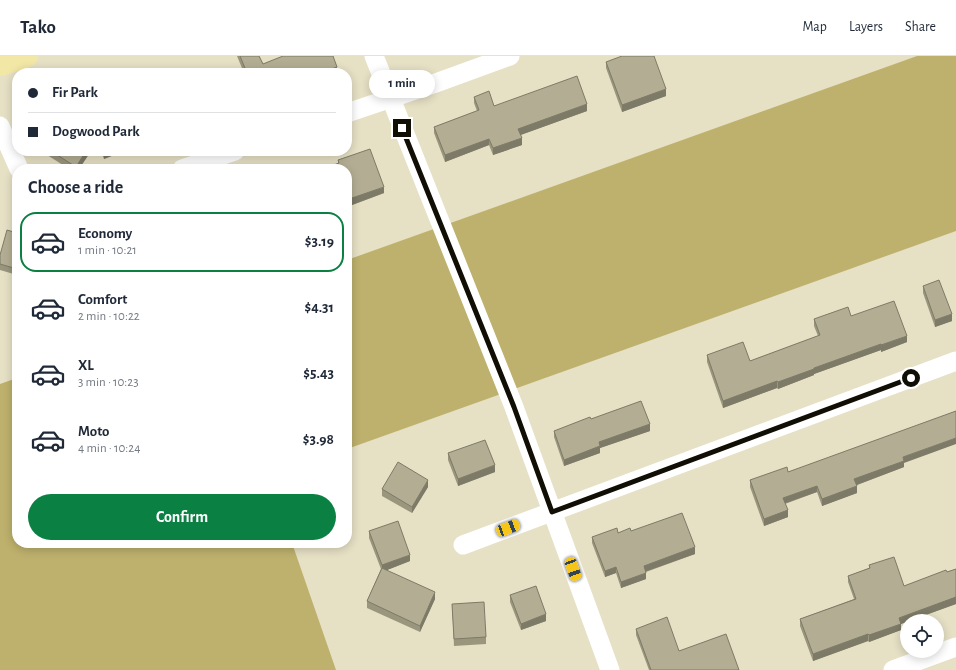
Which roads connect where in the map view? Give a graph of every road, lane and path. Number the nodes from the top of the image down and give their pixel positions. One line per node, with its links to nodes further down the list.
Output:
1 (27, 56): 4 (main road)
2 (374, 56): 5 (street)
3 (510, 56): 5 (street)
4 (0, 66)
5 (390, 98): 6 (street); 12 (street)
6 (352, 111)
7 (0, 126): 8 (street)
8 (12, 153)
9 (220, 156): 10 (street)
10 (197, 164)
11 (956, 361): 12 (street)
12 (552, 512): 13 (street); 15 (street)
13 (463, 545)
14 (956, 647): 16 (street)
15 (610, 670)
16 (893, 670)

